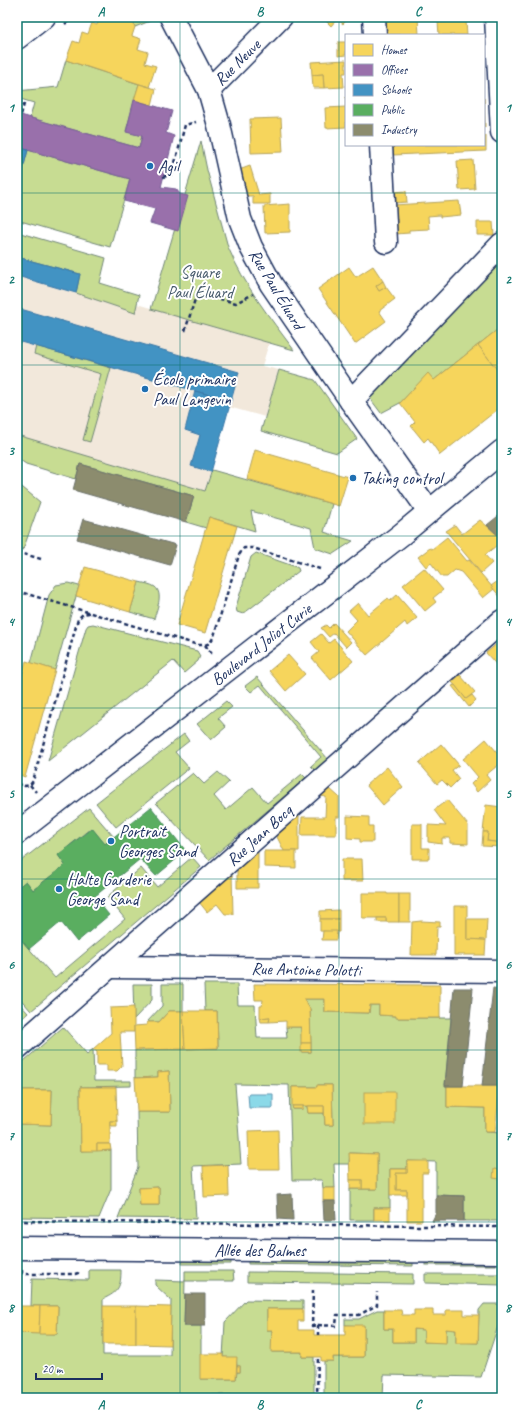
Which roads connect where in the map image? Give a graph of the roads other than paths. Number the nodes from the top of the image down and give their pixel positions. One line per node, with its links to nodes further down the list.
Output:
1 (44, 17): 7 (street)
2 (172, 17): 8 (street, Rue Paul Éluard)
3 (281, 17): 8 (street, Rue Neuve)
4 (374, 17): 6 (street)
5 (496, 17): 9 (street)
6 (375, 34)
7 (17, 38)
8 (209, 90): 13 (street, Rue Paul Éluard)
9 (502, 132)
10 (381, 146): 11 (street)
11 (386, 242)
12 (502, 244): 13 (street)
13 (351, 401): 15 (street, Rue Paul Éluard)
14 (502, 451): 15 (street, Boulevard Joliot Curie)
15 (429, 511): 17 (street, Boulevard Joliot Curie)
16 (502, 621): 18 (street, Rue Jean Bocq)
17 (17, 834)
18 (110, 968): 19 (street, Rue Antoine Polotti); 20 (street, Rue Jean Bocq)
19 (502, 971)
20 (17, 1048)
21 (17, 1248): 22 (street, Allée des Balmes)
22 (502, 1252)

